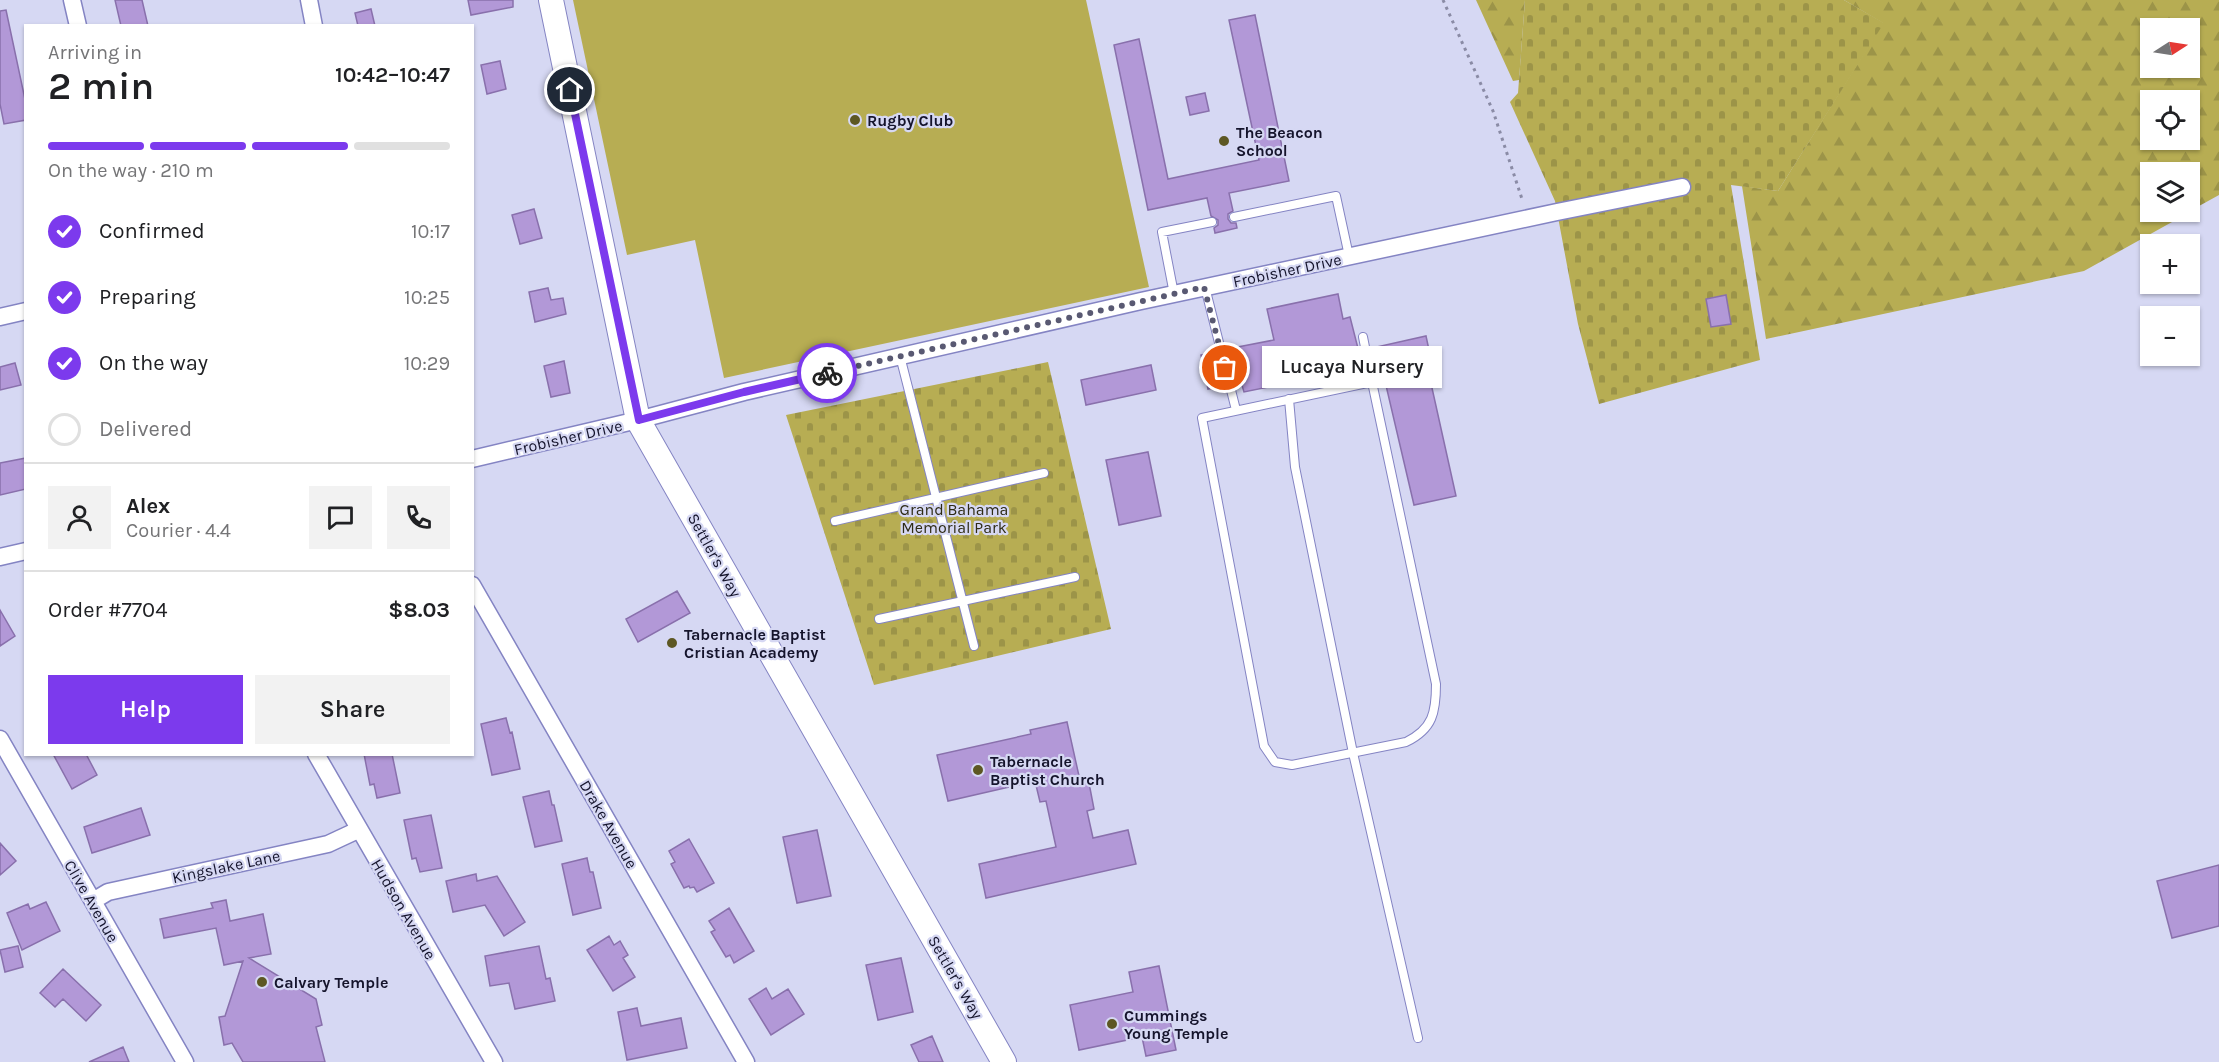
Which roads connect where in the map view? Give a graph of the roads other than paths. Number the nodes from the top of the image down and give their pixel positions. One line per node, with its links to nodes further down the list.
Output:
1 (72, 0): 4 (street)
2 (309, 0): 5 (street)
3 (551, 0): 19 (main road, Settler's Way)
4 (78, 24)
5 (314, 24)
6 (1682, 187): 9 (street, Frobisher Drive)
7 (1234, 217): 9 (lane)
8 (1212, 222): 11 (lane)
9 (1349, 256): 10 (street, Frobisher Drive)
10 (1204, 287): 11 (street, Frobisher Drive); 18 (lane)
11 (1174, 294): 15 (street, Frobisher Drive)
12 (24, 312): 13 (street)
13 (0, 317)
14 (1363, 337): 16 (lane)
15 (900, 356): 19 (street, Frobisher Drive); 22 (lane)
16 (1372, 382): 17 (lane); 32 (lane)
17 (1289, 399): 18 (lane); 32 (lane)
18 (1236, 410): 32 (lane)
19 (639, 420): 20 (street, Frobisher Drive); 40 (main road, Settler's Way)
20 (474, 459)
21 (1044, 473): 22 (lane)
22 (936, 498): 23 (lane); 28 (lane)
23 (835, 521)
24 (24, 551): 25 (street)
25 (0, 557)
26 (1075, 577): 28 (lane)
27 (474, 588): 39 (street, Drake Avenue)
28 (963, 601): 29 (lane); 30 (lane)
29 (879, 619)
30 (974, 646)
31 (0, 739): 35 (street, Clive Avenue)
32 (1353, 753): 36 (lane)
33 (317, 756): 34 (street, Hudson Avenue)
34 (358, 830): 35 (street, Kingslake Lane); 38 (street, Hudson Avenue)
35 (93, 901): 37 (street, Clive Avenue)
36 (1418, 1038)
37 (185, 1062)
38 (494, 1062)
39 (746, 1062)
40 (1004, 1062)

